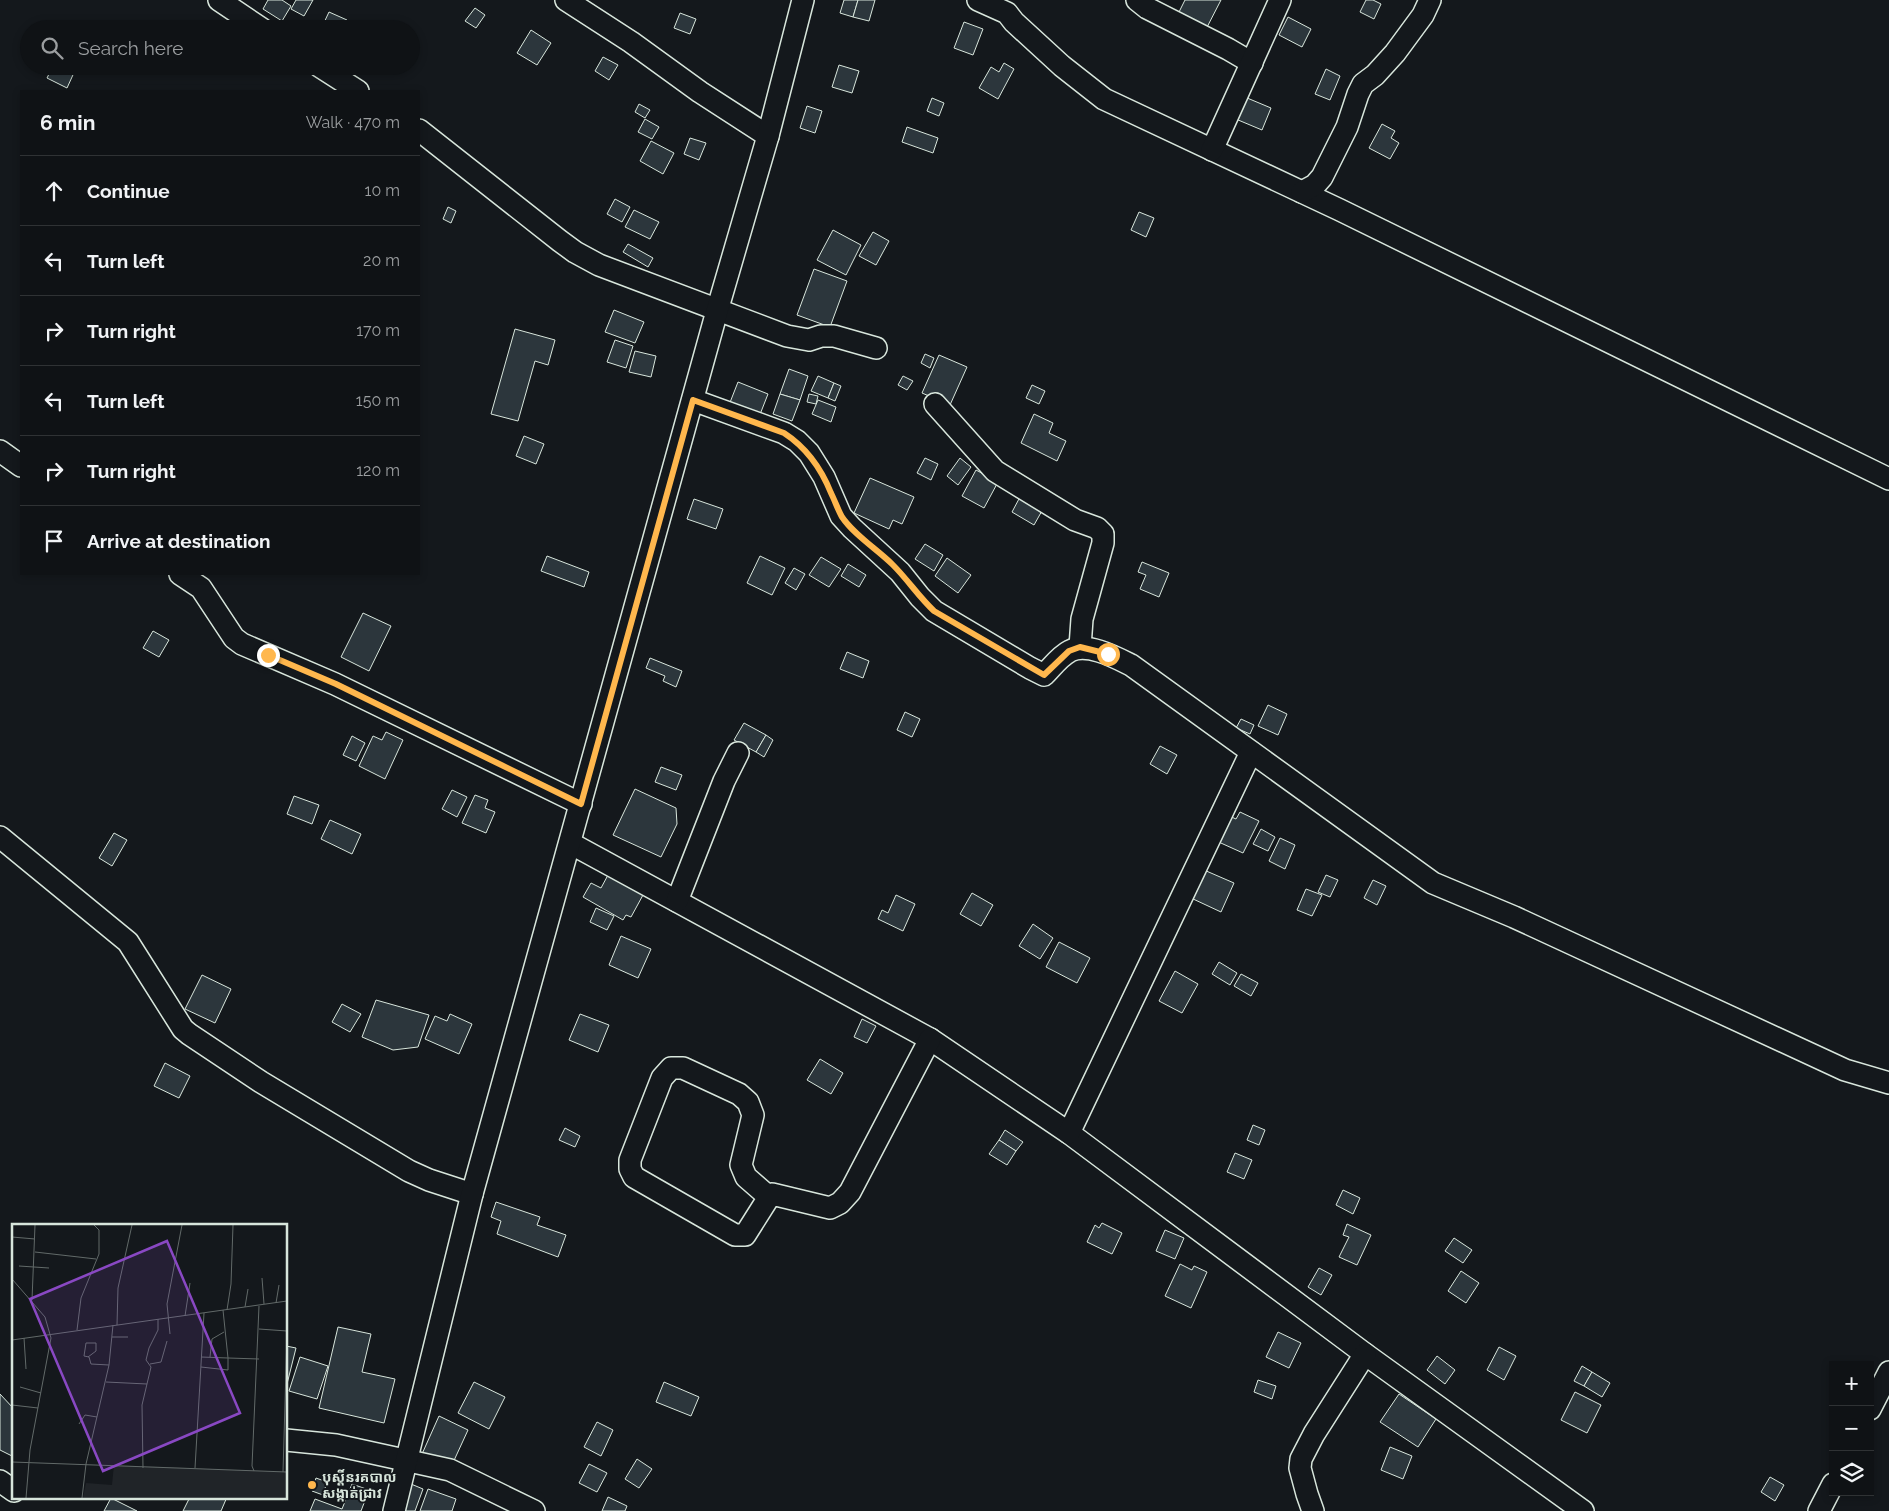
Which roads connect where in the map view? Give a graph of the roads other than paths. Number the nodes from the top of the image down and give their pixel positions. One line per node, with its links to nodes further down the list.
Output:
1 (219, 0): 8 (street)
2 (566, 0): 13 (street)
3 (804, 0): 13 (street)
4 (978, 0): 14 (street)
5 (1137, 0): 9 (street)
6 (1280, 0): 9 (street)
7 (1430, 0): 15 (street)
8 (249, 20)
9 (1252, 63): 14 (street)
10 (333, 75): 11 (street)
11 (356, 90)
12 (420, 131): 16 (street)
13 (768, 136): 16 (street)
14 (1212, 150): 15 (street)
15 (1302, 192): 22 (street)
16 (717, 311): 17 (street); 18 (street)
17 (876, 348)
18 (693, 400): 24 (street); 27 (street)
19 (935, 404): 24 (street)
20 (0, 451): 21 (street)
21 (20, 465)
22 (1889, 479)
23 (182, 575): 27 (street)
24 (1080, 647): 25 (street)
25 (1251, 752): 32 (street); 33 (street)
26 (738, 753): 30 (street)
27 (581, 804): 29 (street)
28 (0, 837): 34 (street)
29 (570, 843): 30 (street); 34 (street)
30 (677, 901): 31 (street)
31 (930, 1039): 33 (street); 35 (street)
32 (1889, 1083)
33 (1069, 1133): 36 (street)
34 (472, 1194): 40 (street)
35 (769, 1197): 35 (street)
36 (1365, 1354): 48 (street); 49 (street)
37 (1889, 1372): 38 (street)
38 (1872, 1406)
39 (288, 1440): 40 (street)
40 (407, 1460): 46 (street); 47 (street)
41 (0, 1481): 42 (street)
42 (12, 1490)
43 (1829, 1492): 50 (street)
44 (12, 1498): 45 (street)
45 (0, 1502)
46 (394, 1511)
47 (534, 1511)
48 (1314, 1511)
49 (1583, 1511)
50 (1819, 1511)

